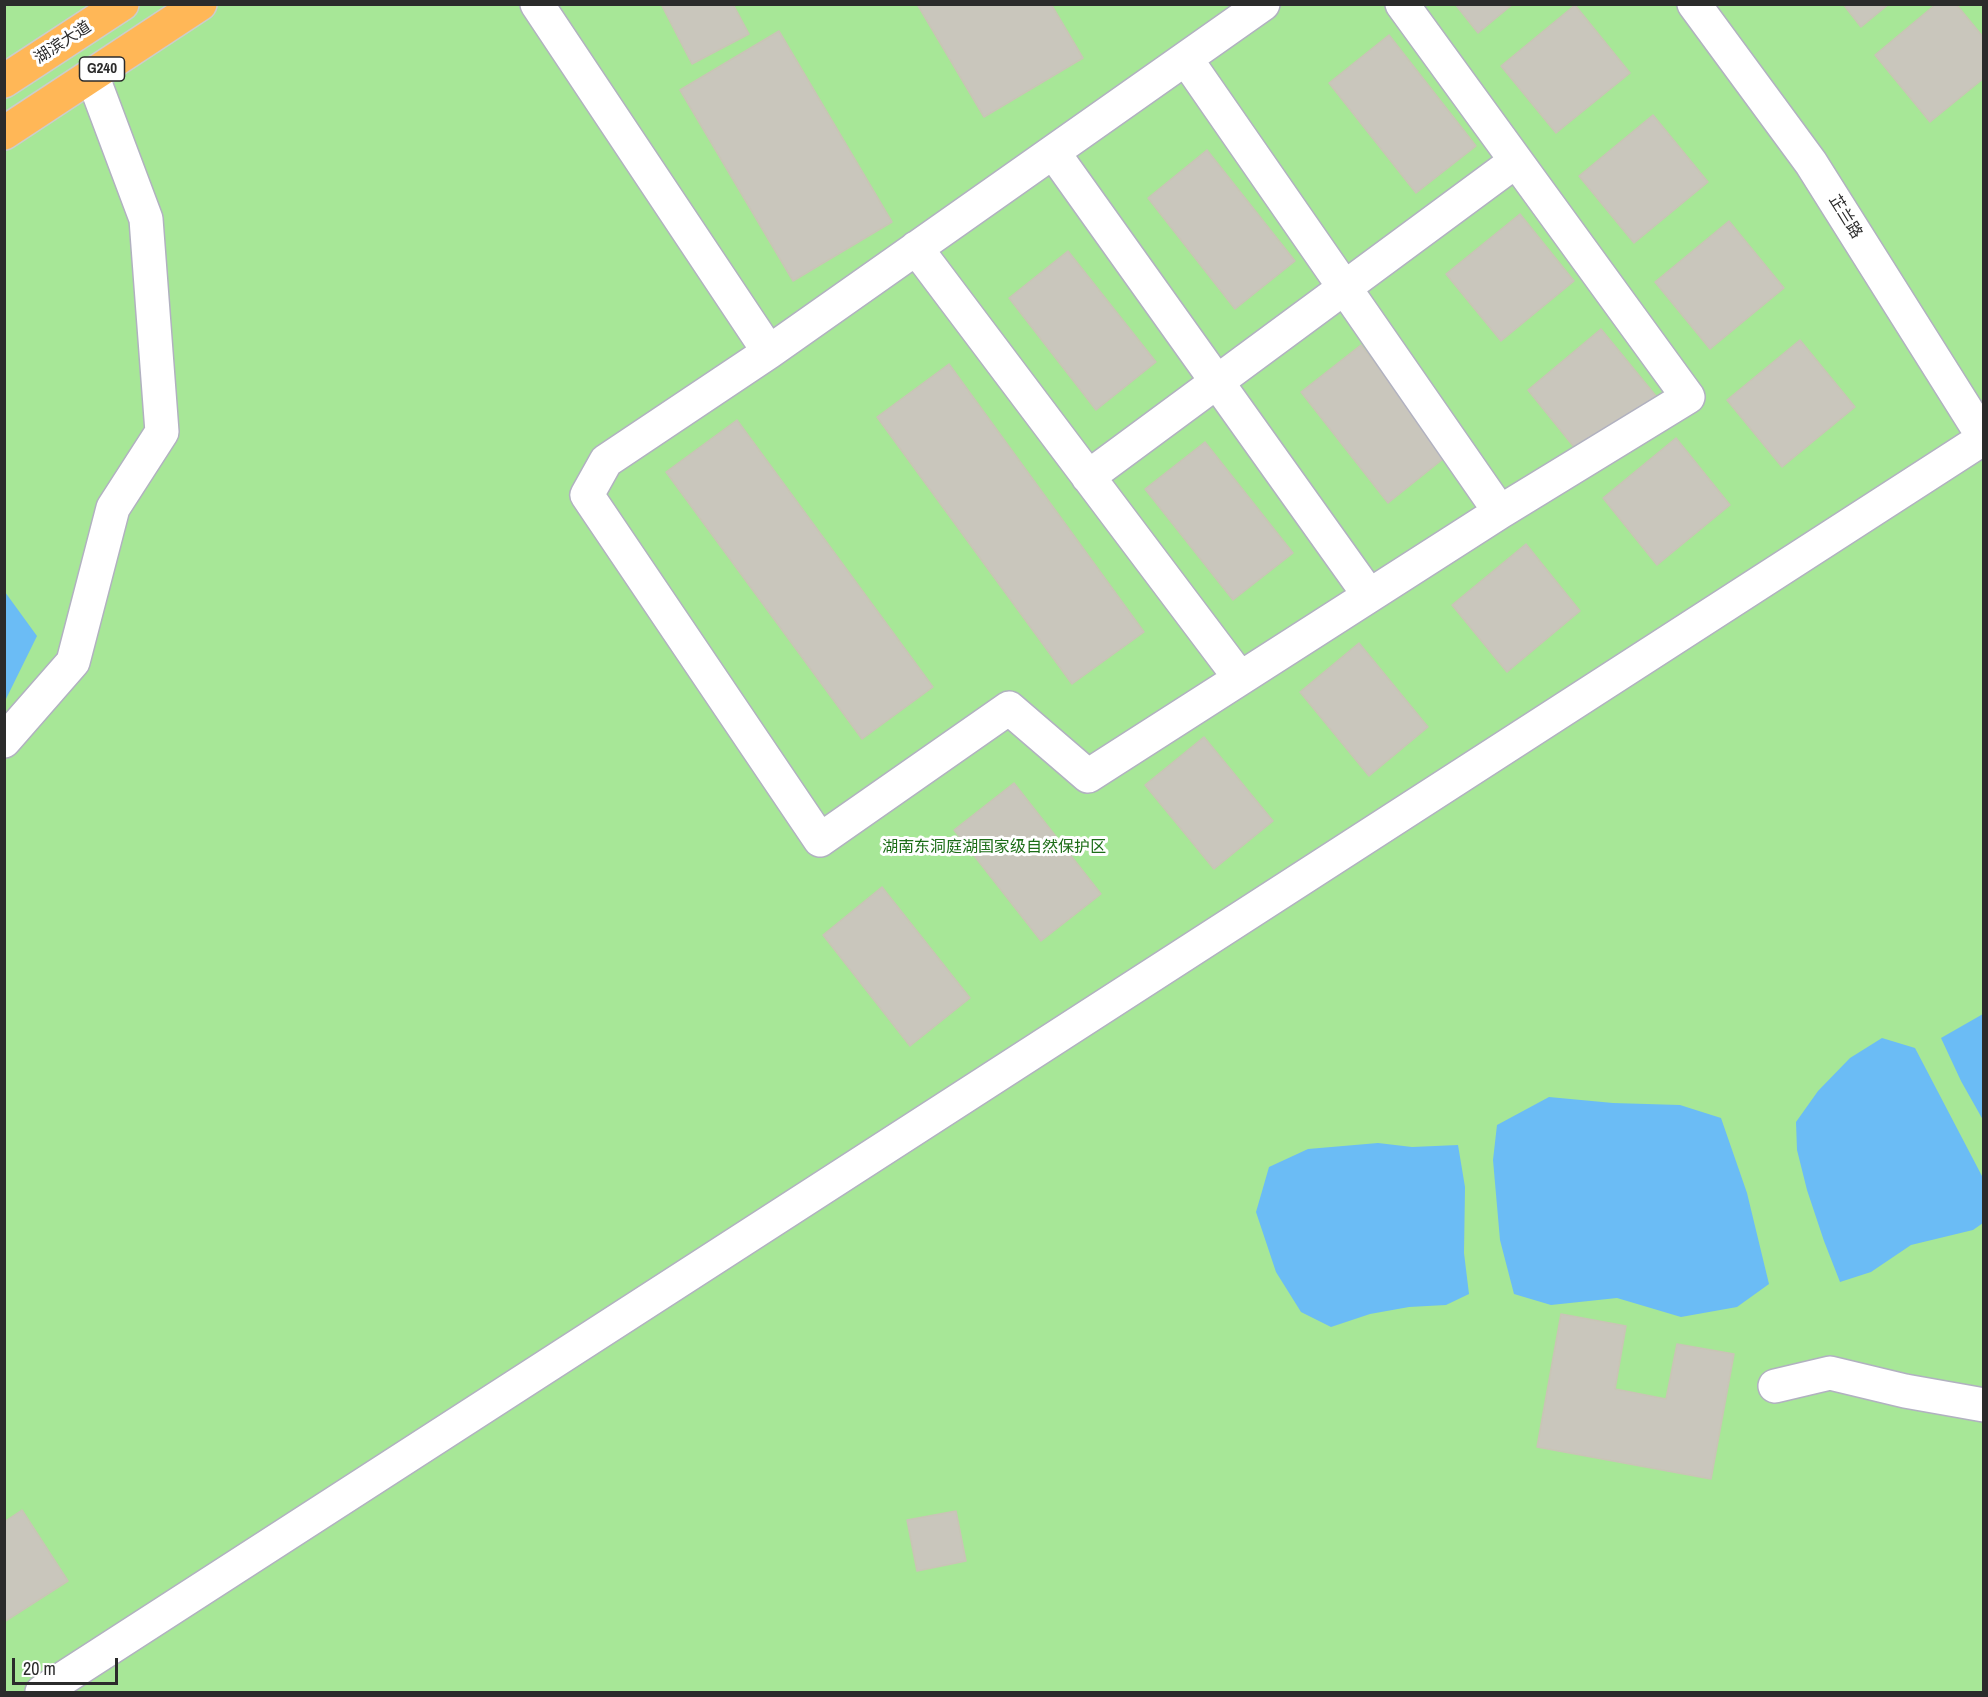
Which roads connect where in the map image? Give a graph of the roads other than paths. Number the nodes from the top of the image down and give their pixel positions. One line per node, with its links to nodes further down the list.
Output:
1 (122, 4): 9 (highway, 湖滨大道 / G240)
2 (200, 4): 8 (highway, G240)
3 (537, 4): 15 (street)
4 (1263, 4): 7 (street)
5 (1402, 4): 12 (street)
6 (1694, 4): 17 (street, 芷兰路)
7 (1186, 59): 11 (street); 14 (street)
8 (92, 75): 10 (highway, G240); 22 (street)
9 (4, 81)
10 (4, 133)
11 (1053, 152): 13 (street); 16 (street)
12 (1516, 161): 14 (street); 19 (street)
13 (916, 248): 15 (street); 18 (street)
14 (1345, 289): 16 (street); 19 (street)
15 (769, 352): 21 (street)
16 (1218, 382): 18 (street); 20 (street)
17 (1983, 438): 25 (street)
18 (1088, 477): 21 (street)
19 (1500, 512): 20 (street)
20 (1369, 596): 21 (street)
21 (1240, 678)
22 (4, 741)
23 (1775, 1386): 24 (street)
24 (1983, 1405)
25 (42, 1692)

